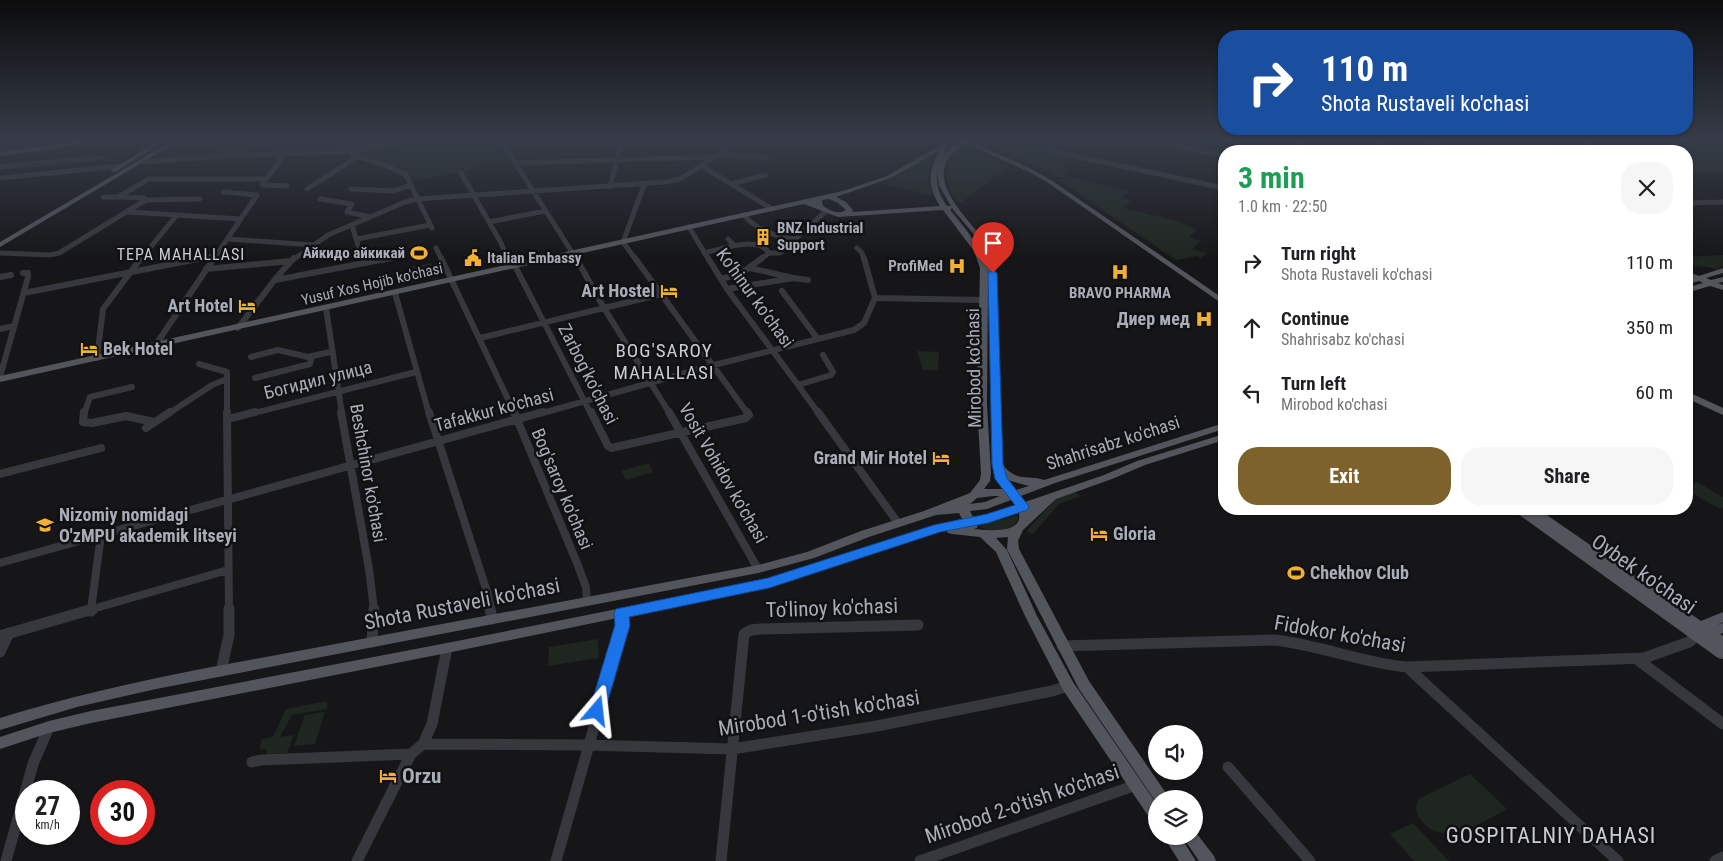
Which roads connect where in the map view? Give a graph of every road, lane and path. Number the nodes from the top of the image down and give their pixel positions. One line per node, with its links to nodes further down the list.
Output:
1 (99, 179): 61 (main road)
2 (112, 179): 43 (main road)
3 (149, 179): 33 (street)
4 (170, 179): 19 (street)
5 (322, 179): 26 (street)
6 (407, 179): 21 (street)
7 (465, 179): 31 (street, Zarbog'ko'chasi)
8 (525, 179): 29 (street, Vosit Vohidov ko'chasi)
9 (612, 179): 24 (street)
10 (679, 179): 22 (street)
11 (723, 179): 20 (street)
12 (750, 179): 20 (street)
13 (886, 179): 35 (main road, Yusuf Xos Hojib ko'chasi)
14 (932, 179): 44 (main road, Mirobod ko'chasi)
15 (1045, 179): 103 (main road)
16 (1055, 179): 98 (main road)
17 (1161, 179): 30 (street)
18 (1181, 179): 25 (street)
19 (266, 180): 23 (street)
20 (731, 184): 45 (street)
21 (411, 185): 27 (street); 37 (street)
22 (644, 185): 24 (street); 64 (street)
23 (287, 186)
24 (610, 187): 29 (street)
25 (1218, 187)
26 (307, 189)
27 (351, 189)
28 (224, 192): 55 (street)
29 (533, 192): 31 (street); 47 (street, Vosit Vohidov ko'chasi)
30 (1218, 192)
31 (474, 195): 37 (street); 56 (street, Zarbog'ko'chasi)
32 (103, 197): 33 (street)
33 (118, 197): 38 (street)
34 (200, 198): 38 (street)
35 (824, 198): 40 (main road, Yusuf Xos Hojib ko'chasi); 46 (main road); 48 (main road)
36 (320, 199): 54 (street)
37 (416, 199): 54 (street); 63 (street)
38 (146, 200): 49 (street)
39 (1723, 202): 41 (street)
40 (798, 203): 45 (main road, Yusuf Xos Hojib ko'chasi); 48 (main road)
41 (1693, 203)
42 (55, 206): 43 (main road)
43 (67, 206): 66 (main road)
44 (949, 208): 50 (main road); 104 (main road, Mirobod ko'chasi); 134 (main road, Mirobod ko'chasi)
45 (772, 209): 51 (main road, Yusuf Xos Hojib ko'chasi)
46 (850, 210): 50 (main road); 52 (main road)
47 (545, 211): 56 (street); 71 (street, Vosit Vohidov ko'chasi)
48 (823, 211): 52 (main road); 60 (street)
49 (129, 212): 53 (street); 70 (street)
50 (860, 214): 52 (main road)
51 (744, 215): 58 (main road, Yusuf Xos Hojib ko'chasi); 60 (street)
52 (838, 215)
53 (176, 216): 55 (street); 81 (street)
54 (370, 217): 57 (street)
55 (240, 219): 62 (street)
56 (489, 222): 78 (street, Zarbog'ko'chasi)
57 (352, 225): 63 (street); 65 (street)
58 (689, 227): 64 (main road, Yusuf Xos Hojib ko'chasi); 72 (street, Ko‘hinur ko‘chasi)
59 (728, 238): 68 (street)
60 (794, 238): 73 (street)
61 (0, 239)
62 (228, 239): 65 (street); 75 (street)
63 (357, 239): 74 (street)
64 (623, 242): 71 (main road, Yusuf Xos Hojib ko'chasi); 101 (street)
65 (313, 245): 77 (street)
66 (0, 246)
67 (436, 248): 91 (street, Bog'saroy ko'chasi)
68 (726, 248): 72 (street); 73 (street)
69 (857, 248): 102 (street)
70 (0, 253)
71 (573, 253): 78 (main road, Yusuf Xos Hojib ko'chasi); 106 (street, Vosit Vohidov ko'chasi)
72 (704, 253): 89 (street, Ko‘hinur ko‘chasi)
73 (769, 253): 79 (street)
74 (362, 255)
75 (216, 256): 80 (street); 81 (street)
76 (394, 258): 90 (street)
77 (291, 261): 80 (street); 90 (street)
78 (514, 267): 91 (main road, Yusuf Xos Hojib ko'chasi); 107 (street, Zarbog'ko'chasi)
79 (750, 268): 87 (street); 89 (street)
80 (206, 269): 113 (street)
81 (130, 272): 100 (street); 119 (street)
82 (1693, 272): 88 (main road)
83 (1693, 272): 88 (main road)
84 (23, 273): 100 (street)
85 (11, 275): 86 (street)
86 (0, 277)
87 (793, 278): 92 (street); 95 (street)
88 (1715, 278): 93 (main road); 94 (main road); 96 (main road)
89 (721, 279): 95 (street, Ko‘hinur ko‘chasi)
90 (275, 280): 109 (street)
91 (453, 280): 99 (main road, Yusuf Xos Hojib ko'chasi); 111 (street, Bog'saroy ko'chasi)
92 (808, 280)
93 (1693, 282)
94 (1723, 288)
95 (727, 289): 114 (street, Ko‘hinur ko‘chasi)
96 (1693, 289)
97 (782, 291): 112 (street)
98 (1218, 292)
99 (394, 293): 105 (main road, Yusuf Xos Hojib ko'chasi); 122 (street)
100 (24, 294): 108 (street)
101 (662, 294): 106 (street); 121 (street)
102 (875, 298): 104 (street); 112 (street, Tafakkur ko'chasi)
103 (1218, 299)
104 (983, 300): 133 (main road, Mirobod ko'chasi)
105 (326, 308): 109 (main road, Yusuf Xos Hojib ko'chasi); 115 (street, Beshchinor ko'chasi)
106 (604, 308): 107 (street); 126 (street, Vosit Vohidov ko'chasi)
107 (545, 323): 111 (street); 132 (street, Zarbog'ko'chasi)
108 (14, 326): 110 (street); 123 (street)
109 (238, 328): 113 (main road, Yusuf Xos Hojib ko'chasi)
110 (0, 329)
111 (480, 338): 138 (street, Bog'saroy ko'chasi)
112 (817, 338): 114 (street, Tafakkur ko'chasi)
113 (155, 346): 119 (main road, Yusuf Xos Hojib ko'chasi)
114 (774, 350): 121 (street, Tafakkur ko'chasi); 127 (street, Ko‘hinur ko‘chasi)
115 (330, 352): 117 (street); 129 (street, Beshchinor ko'chasi)
116 (823, 355): 127 (street)
117 (312, 356): 118 (street); 124 (street)
118 (251, 357)
119 (97, 358): 123 (main road, Yusuf Xos Hojib ko'chasi)
120 (199, 364): 125 (street)
121 (714, 365): 126 (street, Tafakkur ko'chasi); 142 (street, Zarbog'ko'chasi)
122 (416, 372): 129 (street, Богидил улица); 146 (street)
123 (0, 378)
124 (255, 378)
125 (227, 379): 137 (street); 139 (street)
126 (651, 383): 132 (street, Tafakkur ko'chasi); 142 (street, Vosit Vohidov ko'chasi)
127 (798, 385): 162 (street, Ko‘hinur ko‘chasi)
128 (132, 387): 139 (street)
129 (338, 391): 137 (street, Богидил улица); 149 (street, Beshchinor ko'chasi)
130 (1693, 393): 135 (main road)
131 (1693, 397): 136 (main road)
132 (584, 401): 138 (street, Tafakkur ko'chasi); 142 (street, Zarbog'ko'chasi)
133 (982, 405): 134 (main road); 143 (main road, Mirobod ko'chasi)
134 (995, 406): 144 (main road, Mirobod ko'chasi)
135 (1723, 408)
136 (1723, 412)
137 (228, 420): 155 (street)
138 (517, 420): 146 (street, Tafakkur ko'chasi); 171 (street, Bog'saroy ko'chasi)
139 (154, 422): 140 (street)
140 (146, 428)
141 (1218, 428): 151 (main road, Shahrisabz ko'chasi)
142 (682, 433): 168 (street, Vosit Vohidov ko'chasi)
143 (984, 438): 144 (main road); 152 (main road, Mirobod ko'chasi)
144 (996, 439): 148 (main road, Mirobod ko'chasi)
145 (1218, 439): 154 (main road, Shahrisabz ko'chasi)
146 (439, 441): 149 (street, Tafakkur ko'chasi); 175 (street)
147 (101, 448): 150 (street)
148 (998, 464): 151 (main road); 153 (main road, Mirobod ko'chasi)
149 (351, 465): 155 (street, Tafakkur ko'chasi); 180 (street, Beshchinor ko'chasi)
150 (0, 474)
151 (1051, 481): 153 (main road, Shahrisabz ko'chasi)
152 (973, 492): 153 (main road, Shota Rustaveli ko'chasi); 157 (main road, Mirobod ko'chasi); 158 (main road, Shota Rustaveli ko'chasi)
153 (1012, 495): 156 (main road, Mirobod ko'chasi); 157 (main road, Shota Rustaveli ko'chasi)
154 (1055, 496): 156 (main road, Shahrisabz ko'chasi); 163 (main road, Shahrisabz ko'chasi)
155 (227, 500): 166 (street, Tafakkur ko'chasi); 169 (street)
156 (1023, 507): 161 (main road, Shahrisabz ko'chasi); 163 (main road)
157 (964, 510): 158 (main road, Shota Rustaveli ko'chasi); 161 (main road)
158 (928, 514): 162 (main road, Shota Rustaveli ko'chasi)
159 (1526, 515): 178 (main road, Oybek ko'chasi)
160 (1538, 515): 178 (main road, Oybek ko'chasi)
161 (970, 522): 164 (main road); 165 (main road)
162 (898, 523): 168 (main road, Shota Rustaveli ko'chasi)
163 (1020, 527): 165 (main road); 170 (main road)
164 (928, 531): 165 (main road); 173 (main road)
165 (983, 533): 170 (main road)
166 (101, 535): 167 (street, Tafakkur ko'chasi); 172 (street)
167 (0, 563)
168 (758, 569): 171 (main road, Shota Rustaveli ko'chasi)
169 (228, 570): 172 (street); 188 (street)
170 (1025, 588): 182 (main road); 189 (main road)
171 (587, 602): 175 (main road, Shota Rustaveli ko'chasi)
172 (91, 611): 179 (street)
173 (621, 613): 183 (main road); 195 (street)
174 (1723, 617): 178 (main road, Fidokor ko'chasi)
175 (492, 619): 180 (main road, Shota Rustaveli ko'chasi)
176 (918, 625): 196 (street, To'linoy ko'chasi)
177 (1723, 628): 178 (main road, Fidokor ko'chasi)
178 (1703, 632): 181 (main road, Oybek ko'chasi); 185 (main road, Oybek ko'chasi); 186 (street, Fidokor ko'chasi)
179 (4, 635): 184 (street)
180 (372, 642): 188 (main road, Shota Rustaveli ko'chasi)
181 (1723, 642)
182 (1062, 646): 187 (street, Fidokor ko'chasi); 199 (main road)
183 (447, 648): 192 (main road); 194 (street)
184 (0, 652)
185 (1723, 654)
186 (1637, 659): 187 (street, Fidokor ko'chasi); 191 (street)
187 (1407, 667): 215 (street)
188 (221, 671): 190 (main road, Shota Rustaveli ko'chasi)
189 (1068, 686): 196 (street, Mirobod 1-o'tish ko'chasi); 199 (main road)
190 (0, 724)
191 (1723, 724)
192 (49, 727): 193 (main road); 207 (street)
193 (0, 743)
194 (423, 744): 195 (street, Mirobod 1-o'tish ko'chasi); 197 (street)
195 (587, 745): 196 (street, Mirobod 1-o'tish ko'chasi); 209 (street)
196 (732, 749): 210 (street)
197 (411, 754): 198 (street); 208 (street)
198 (252, 762)
199 (1129, 762): 201 (main road); 202 (main road)
200 (1228, 767): 214 (street)
201 (1136, 785): 203 (main road); 211 (street, Mirobod 2-o'tish ko'chasi)
202 (1155, 790)
203 (1148, 803)
204 (1177, 845): 212 (main road)
205 (1196, 845): 213 (main road)
206 (1723, 857): 216 (street)
207 (6, 861)
208 (357, 861)
209 (556, 861)
210 (721, 861)
211 (920, 861)
212 (1188, 861)
213 (1208, 861)
214 (1310, 861)
215 (1618, 861)
216 (1714, 861)

